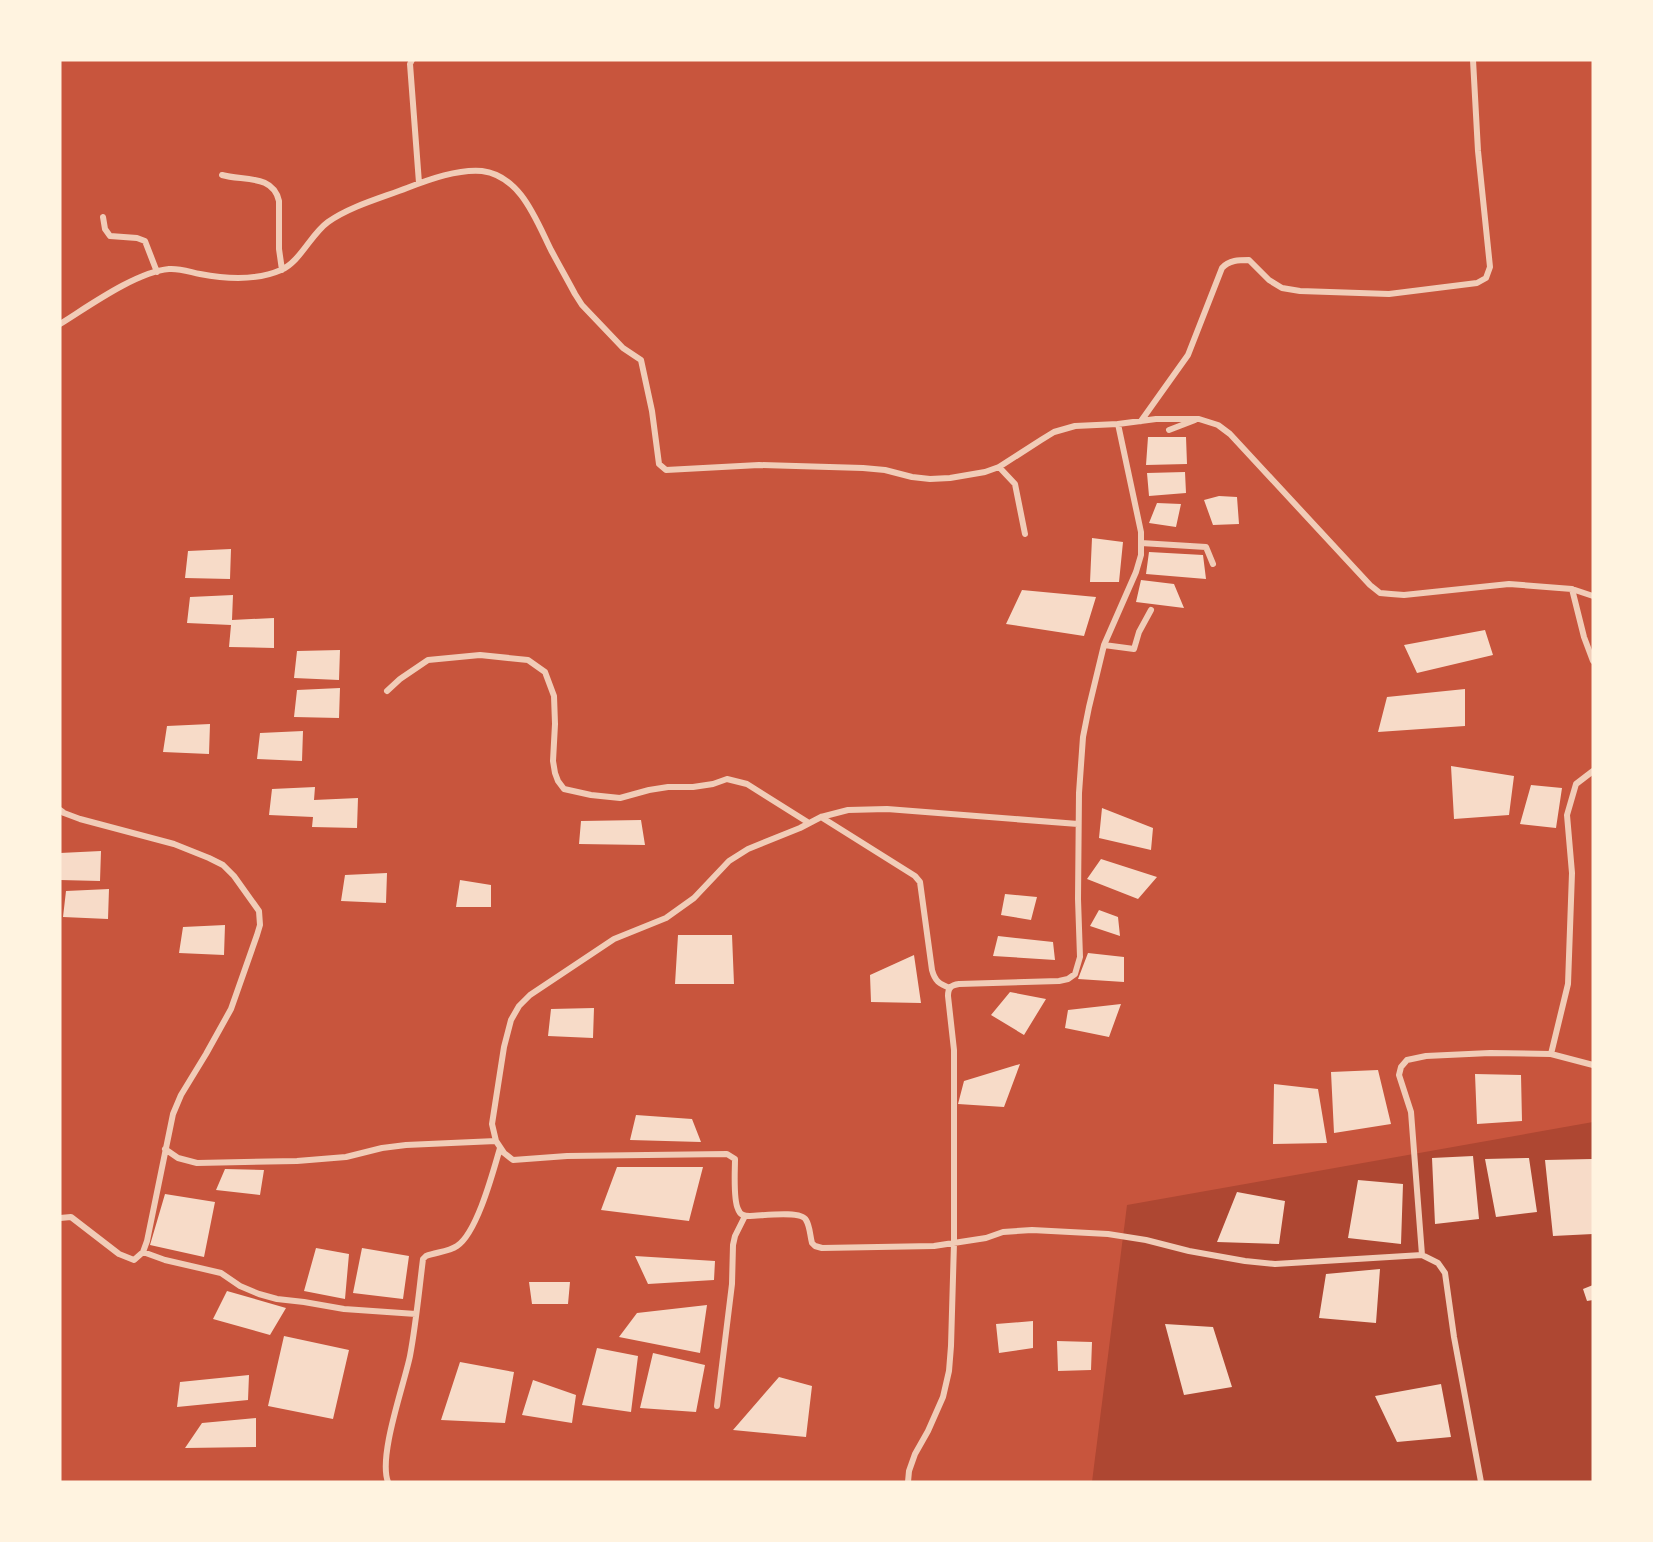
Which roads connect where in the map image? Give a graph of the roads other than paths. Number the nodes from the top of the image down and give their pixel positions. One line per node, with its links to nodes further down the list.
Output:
1 (412, 60): 4 (street)
2 (1473, 60): 10 (street)
3 (222, 176): 6 (street)
4 (419, 183): 6 (street); 13 (street)
5 (103, 217): 7 (street)
6 (282, 270): 7 (street)
7 (157, 272): 8 (street)
8 (60, 324)
9 (1199, 419): 10 (street); 12 (street); 17 (street)
10 (1141, 421): 11 (street)
11 (1118, 424): 13 (street); 15 (street)
12 (1169, 430)
13 (999, 467): 14 (street)
14 (1025, 534)
15 (1141, 543): 16 (street); 20 (street)
16 (1213, 564)
17 (1572, 589): 18 (street); 21 (street)
18 (1593, 596)
19 (1151, 610): 20 (street)
20 (1104, 645): 27 (street)
21 (1593, 661)
22 (387, 691): 26 (street)
23 (1593, 771): 29 (street)
24 (60, 810): 33 (street)
25 (821, 817): 26 (street); 27 (street); 28 (street)
26 (809, 823): 31 (street)
27 (1078, 824): 28 (street)
28 (950, 988): 36 (street)
29 (1551, 1054): 30 (street); 38 (street)
30 (1593, 1065)
31 (496, 1141): 32 (street); 33 (street)
32 (500, 1148): 34 (street); 39 (street)
33 (165, 1149): 37 (street)
34 (745, 1216): 36 (street); 40 (street)
35 (60, 1218): 37 (street)
36 (954, 1243): 38 (street); 42 (street)
37 (143, 1252): 39 (street)
38 (1422, 1255): 43 (street)
39 (416, 1314): 41 (street)
40 (717, 1406)
41 (388, 1482)
42 (908, 1482)
43 (1481, 1482)

